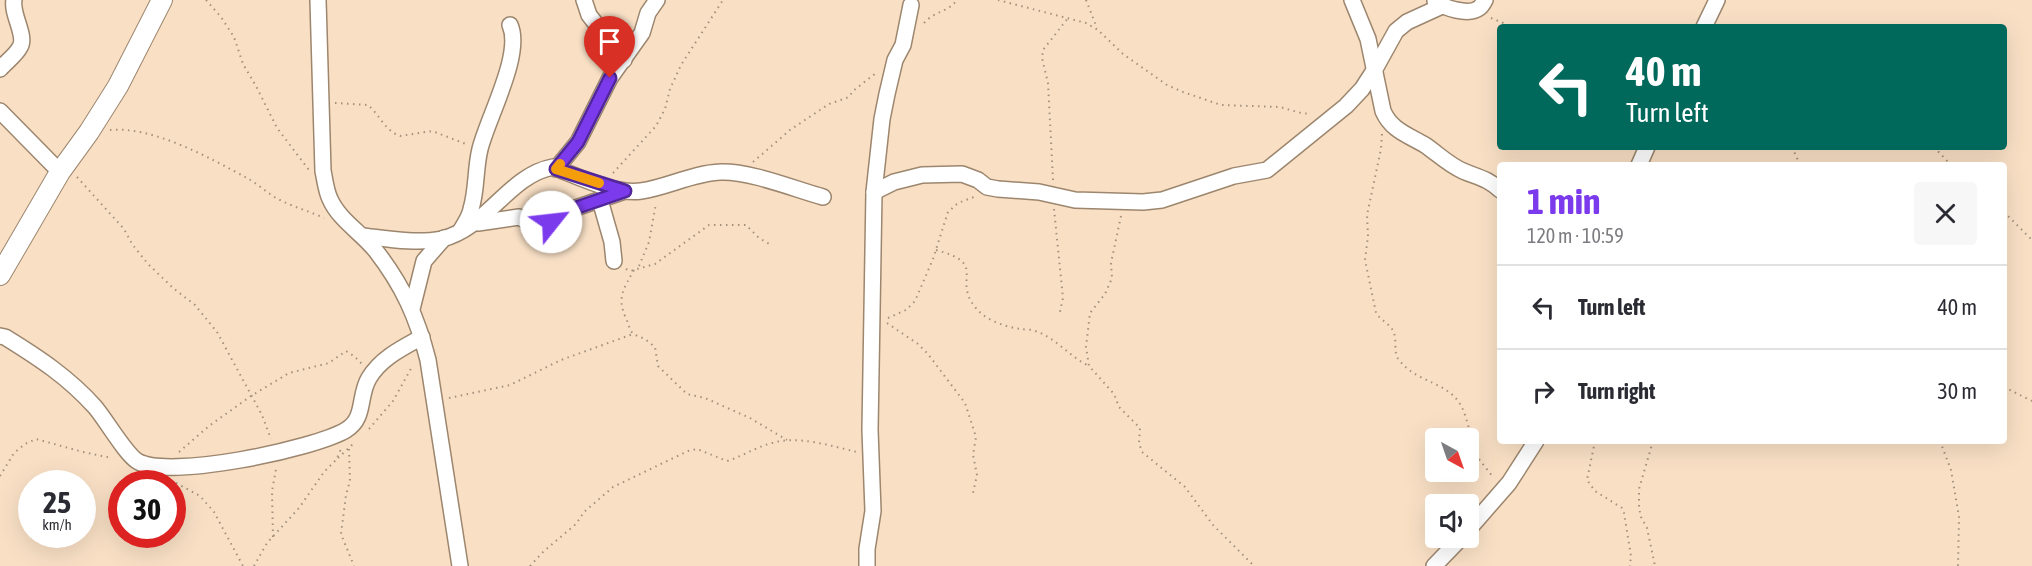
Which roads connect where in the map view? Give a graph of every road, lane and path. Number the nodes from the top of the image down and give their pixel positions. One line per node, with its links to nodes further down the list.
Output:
1 (14, 0): 25 (street)
2 (162, 0): 31 (street)
3 (206, 0): 42 (path)
4 (318, 0): 27 (street)
5 (584, 0): 23 (street)
6 (657, 0): 23 (street)
7 (723, 0): 38 (path)
8 (957, 0): 22 (path)
9 (998, 0): 17 (path)
10 (1086, 0): 21 (path)
11 (1352, 0): 26 (street)
12 (1485, 0): 16 (street)
13 (1717, 0): 19 (street)
14 (1438, 3): 16 (street); 26 (street)
15 (911, 5): 22 (street)
16 (1471, 12): 18 (path)
17 (1068, 18): 21 (path); 45 (path)
18 (1505, 24)
19 (1705, 24)
20 (510, 25): 32 (street)
21 (1098, 30): 30 (path)
22 (903, 45): 24 (street)
23 (624, 60): 35 (street)
24 (895, 60): 37 (path); 44 (street)
25 (0, 69)
26 (1375, 69): 28 (street); 30 (street)
27 (322, 97): 32 (path); 42 (street)
28 (1381, 104): 40 (street); 72 (path)
29 (0, 111): 36 (street)
30 (1337, 113): 48 (street)
31 (89, 132): 36 (street); 49 (path)
32 (480, 150): 51 (street)
33 (1937, 150): 34 (path)
34 (1948, 162)
35 (556, 169): 38 (street); 51 (street)
36 (60, 172): 60 (street); 69 (path)
37 (736, 172): 39 (street); 46 (street)
38 (602, 184): 43 (street)
39 (660, 185): 43 (street); 58 (path)
40 (1497, 187)
41 (992, 188): 44 (street); 45 (street); 56 (path)
42 (327, 189): 49 (street)
43 (625, 191): 47 (street)
44 (874, 192): 83 (street)
45 (1053, 195): 48 (street); 62 (path)
46 (822, 197)
47 (600, 200): 51 (street); 57 (street)
48 (1124, 201): 66 (path)
49 (339, 212): 52 (street)
50 (2007, 215): 54 (path)
51 (467, 227): 53 (street)
52 (363, 236): 53 (street); 61 (street)
53 (444, 238): 61 (street)
54 (2032, 240)
55 (771, 245): 58 (path)
56 (936, 250): 66 (path); 90 (path)
57 (614, 261): 59 (path)
58 (638, 267): 59 (path)
59 (633, 270): 63 (path)
60 (0, 275)
61 (412, 309): 65 (street)
62 (1059, 316)
63 (633, 334): 70 (path); 75 (path)
64 (0, 336): 85 (street)
65 (424, 343): 67 (street); 70 (street); 73 (path)
66 (1089, 366): 101 (path)
67 (371, 375): 69 (path); 82 (street)
68 (2007, 388): 71 (path)
69 (251, 396): 82 (path); 87 (path)
70 (435, 399): 98 (street)
71 (2032, 401)
72 (1469, 428)
73 (363, 434)
74 (356, 441): 81 (path)
75 (789, 441): 83 (path); 99 (path)
76 (1534, 444): 91 (street)
77 (1594, 444): 103 (path)
78 (1652, 444): 104 (path)
79 (1941, 444): 105 (path)
80 (342, 448): 86 (path)
81 (349, 448): 86 (path); 97 (path)
82 (281, 452): 87 (street); 93 (path)
83 (871, 456): 100 (street)
84 (1479, 458): 91 (path)
85 (134, 459): 87 (street); 88 (path)
86 (336, 460): 93 (path)
87 (160, 467)
88 (0, 477)
89 (186, 488): 95 (path)
90 (973, 493)
91 (1497, 498): 92 (street)
92 (1479, 518)
93 (273, 537): 96 (path)
94 (1451, 548): 102 (street)
95 (243, 566)
96 (254, 566)
97 (354, 566)
98 (460, 566)
99 (530, 566)
100 (867, 566)
101 (1254, 566)
102 (1434, 566)
103 (1630, 566)
104 (1655, 566)
105 (1958, 566)

